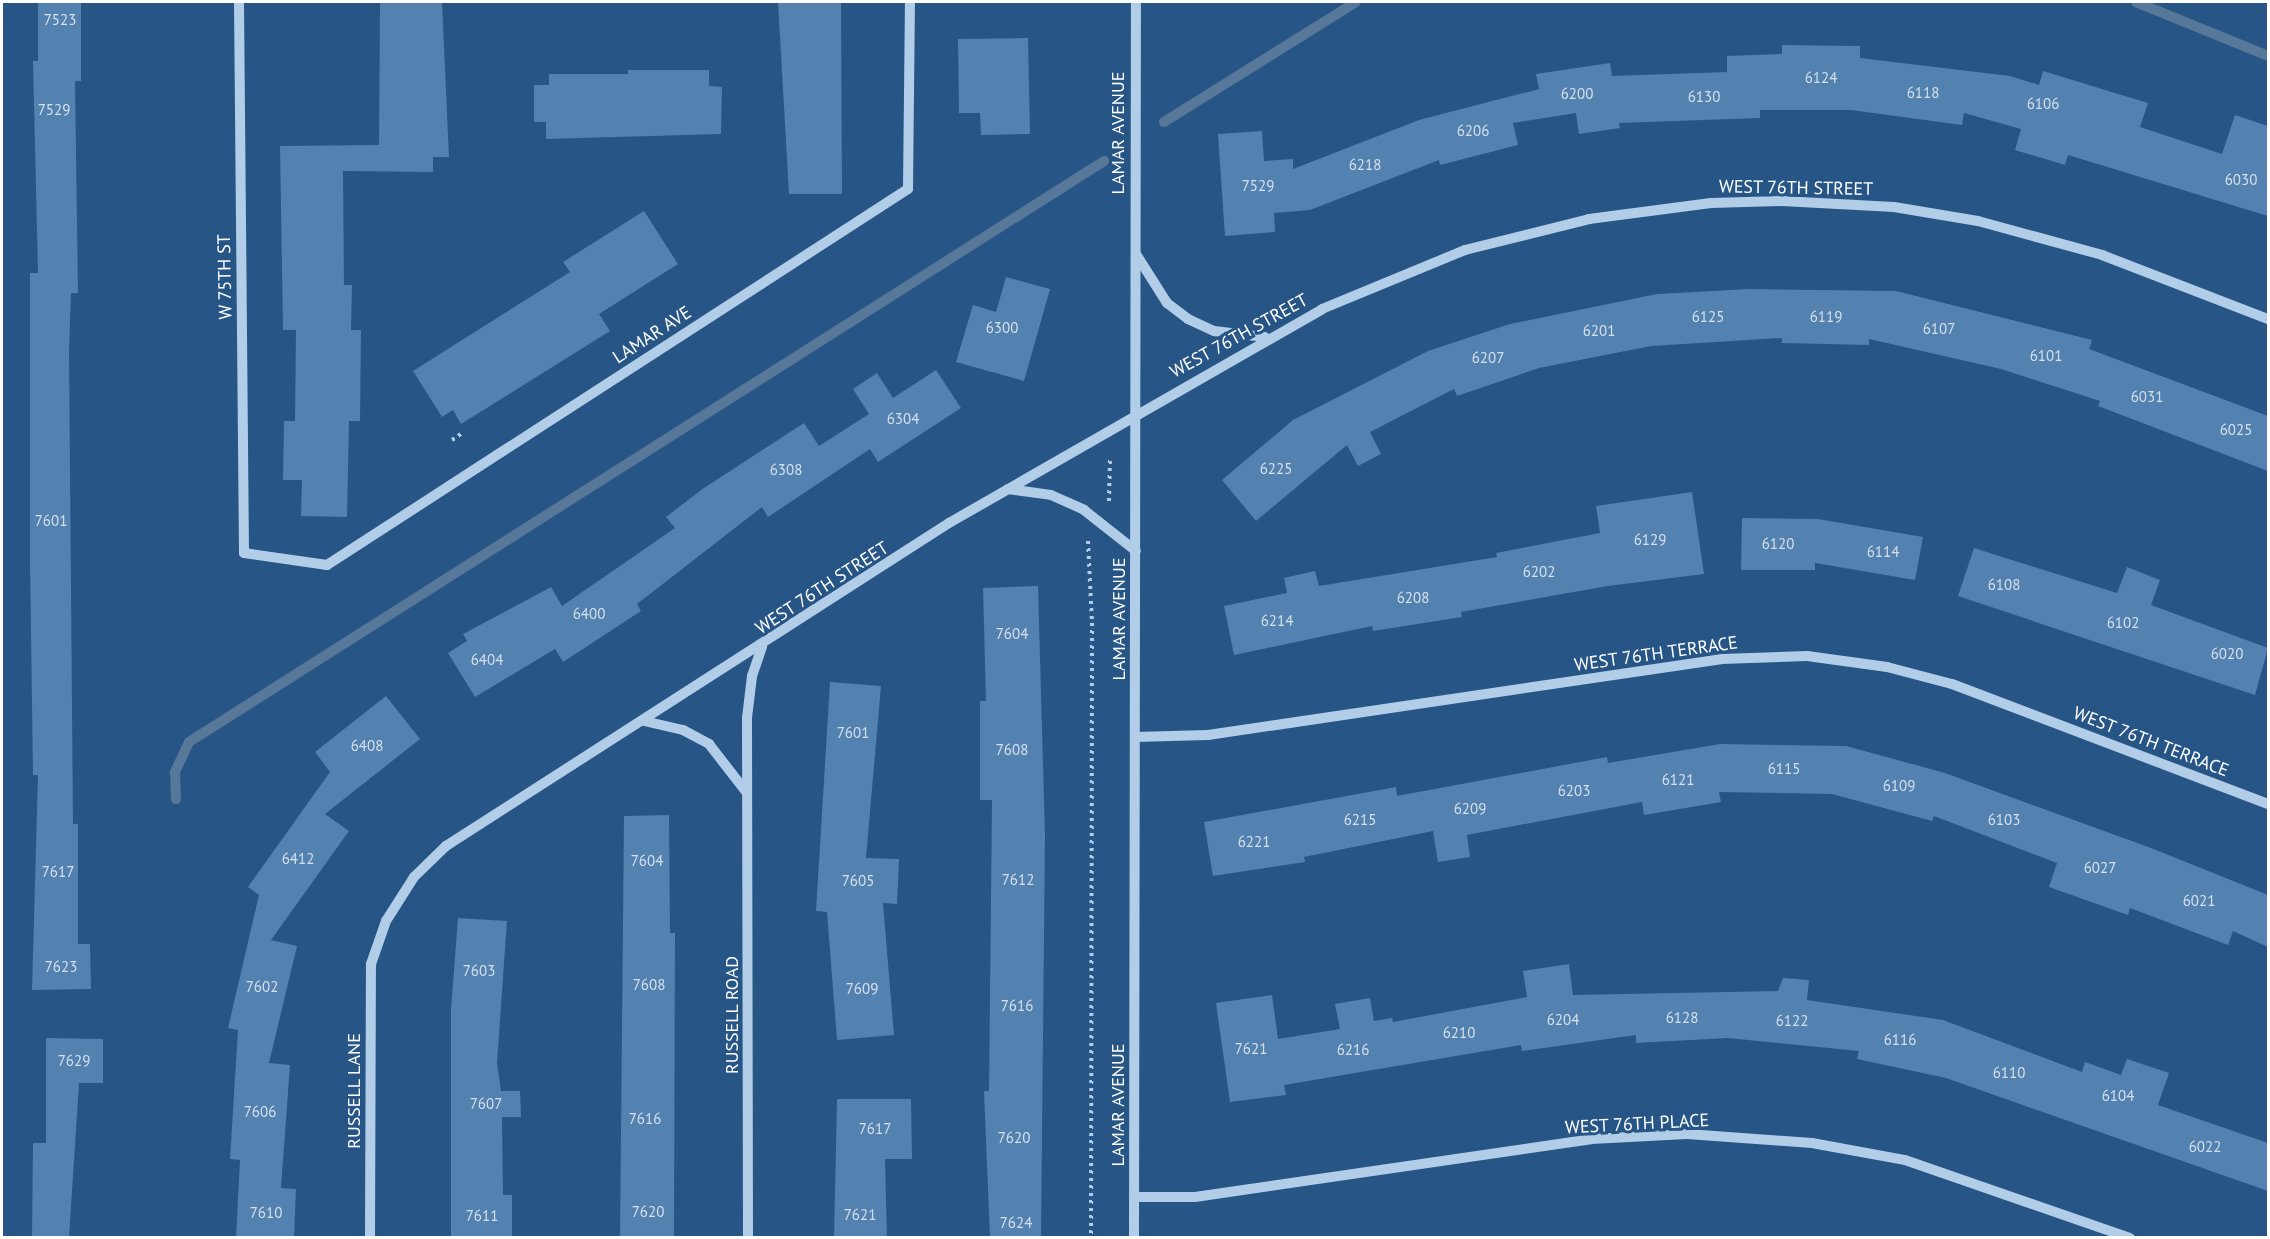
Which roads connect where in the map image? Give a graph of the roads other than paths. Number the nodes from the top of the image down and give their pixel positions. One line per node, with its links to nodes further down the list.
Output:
1 (239, 2): 10 (street, W 75TH ST)
2 (910, 2): 10 (street, LAMAR AVE)
3 (1136, 2): 4 (street, LAMAR AVENUE)
4 (1135, 252): 6 (street); 7 (street, LAMAR AVENUE)
5 (2268, 319): 6 (street, WEST 76TH STREET)
6 (1266, 337): 7 (street, WEST 76TH STREET)
7 (1137, 412): 8 (street, WEST 76TH STREET); 9 (street, LAMAR AVENUE)
8 (1008, 489): 9 (street); 11 (street, WEST 76TH STREET)
9 (1136, 551): 13 (street, LAMAR AVENUE)
10 (244, 553)
11 (762, 647): 12 (street, WEST 76TH STREET); 14 (street, RUSSELL ROAD)
12 (644, 722): 14 (street); 16 (street, WEST 76TH STREET)
13 (1135, 737): 15 (street, WEST 76TH TERRACE); 17 (street, LAMAR AVENUE)
14 (747, 793): 19 (street, RUSSELL ROAD)
15 (2268, 804)
16 (377, 947): 18 (street, RUSSELL LANE)
17 (1135, 1197): 20 (street, LAMAR AVENUE); 21 (street, WEST 76TH PLACE)
18 (370, 1238)
19 (748, 1238)
20 (1134, 1238)
21 (2130, 1238)

